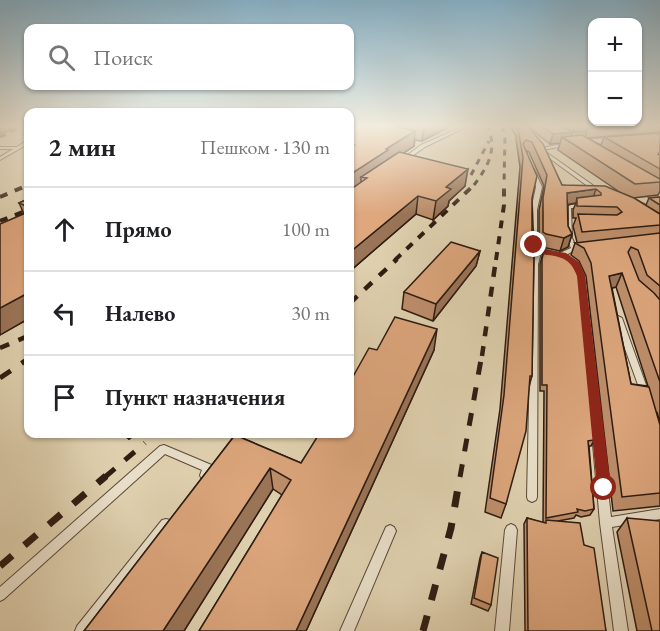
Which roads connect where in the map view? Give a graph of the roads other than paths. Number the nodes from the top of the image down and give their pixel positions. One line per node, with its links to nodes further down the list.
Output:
1 (409, 155): 4 (lane)
2 (550, 155): 5 (lane)
3 (528, 159): 11 (lane)
4 (395, 165)
5 (602, 194)
6 (592, 205): 7 (lane)
7 (569, 222): 8 (lane); 10 (lane)
8 (579, 223)
9 (585, 248): 10 (lane)
10 (574, 249): 12 (lane)
11 (538, 251): 12 (lane); 16 (lane)
12 (563, 254): 19 (lane)
13 (618, 318): 14 (lane)
14 (648, 406)
15 (196, 487): 22 (lane)
16 (531, 497)
17 (174, 514): 23 (lane)
18 (660, 514): 19 (lane)
19 (606, 523): 26 (lane)
20 (511, 530): 25 (lane)
21 (390, 531): 24 (lane)
22 (0, 595)
23 (82, 631)
24 (347, 631)
25 (502, 631)
26 (621, 631)

